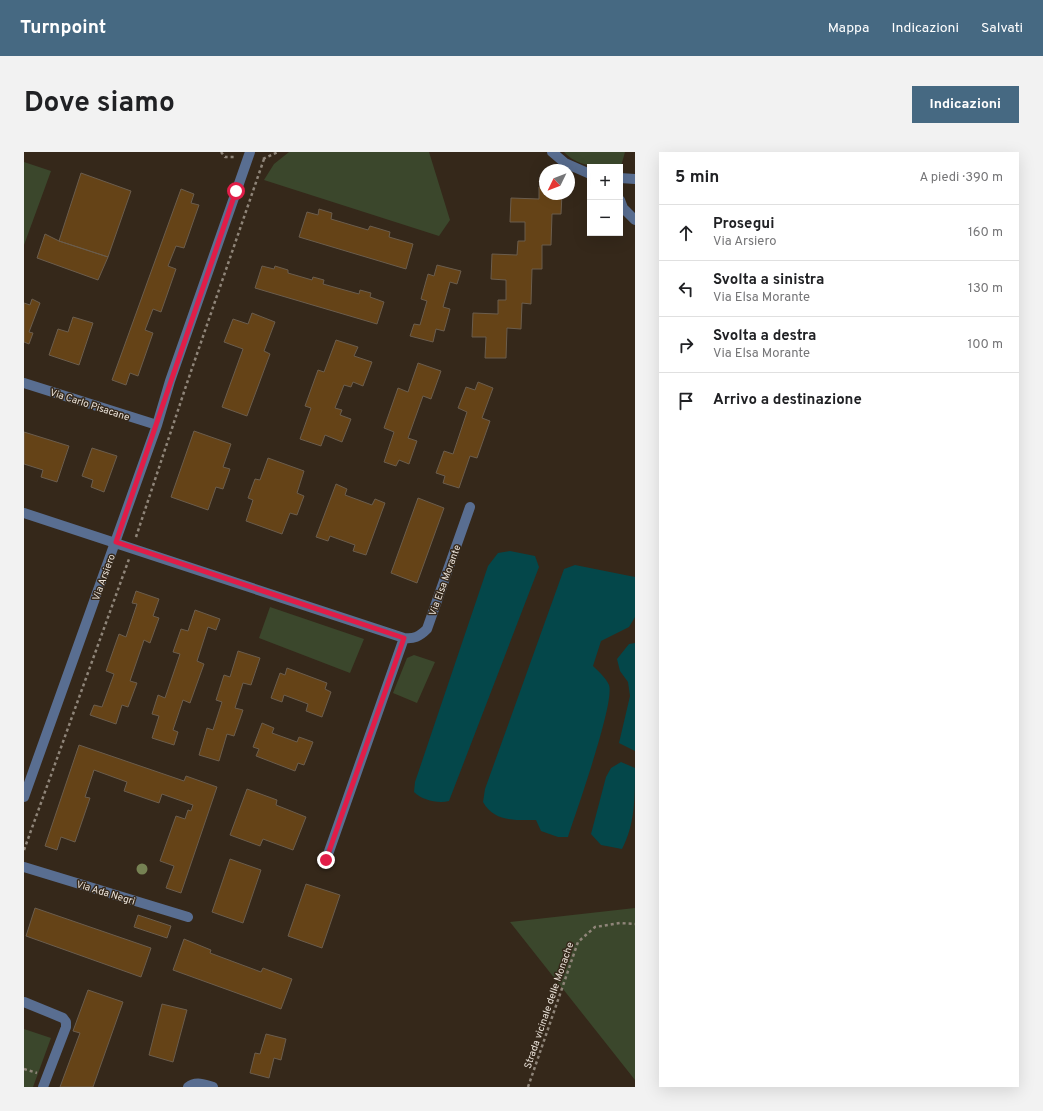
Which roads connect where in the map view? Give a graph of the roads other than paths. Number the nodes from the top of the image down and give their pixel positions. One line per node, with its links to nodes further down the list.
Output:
1 (250, 152): 9 (street, Via Arsiero)
2 (552, 152): 3 (street)
3 (587, 173)
4 (623, 178): 5 (street)
5 (635, 179)
6 (623, 208): 7 (street)
7 (635, 220)
8 (24, 383): 9 (street, Via Carlo Pisacane)
9 (157, 425): 12 (street, Via Arsiero)
10 (470, 507): 13 (street, Via Elsa Morante)
11 (24, 514): 12 (street)
12 (116, 542): 13 (street); 14 (street, Via Arsiero)
13 (404, 638): 15 (street)
14 (24, 797)
15 (326, 860)
16 (24, 867): 17 (street, Via Ada Negri)
17 (188, 917)
18 (24, 1002): 19 (street)
19 (43, 1087)
20 (188, 1087): 21 (street)
21 (214, 1087)

